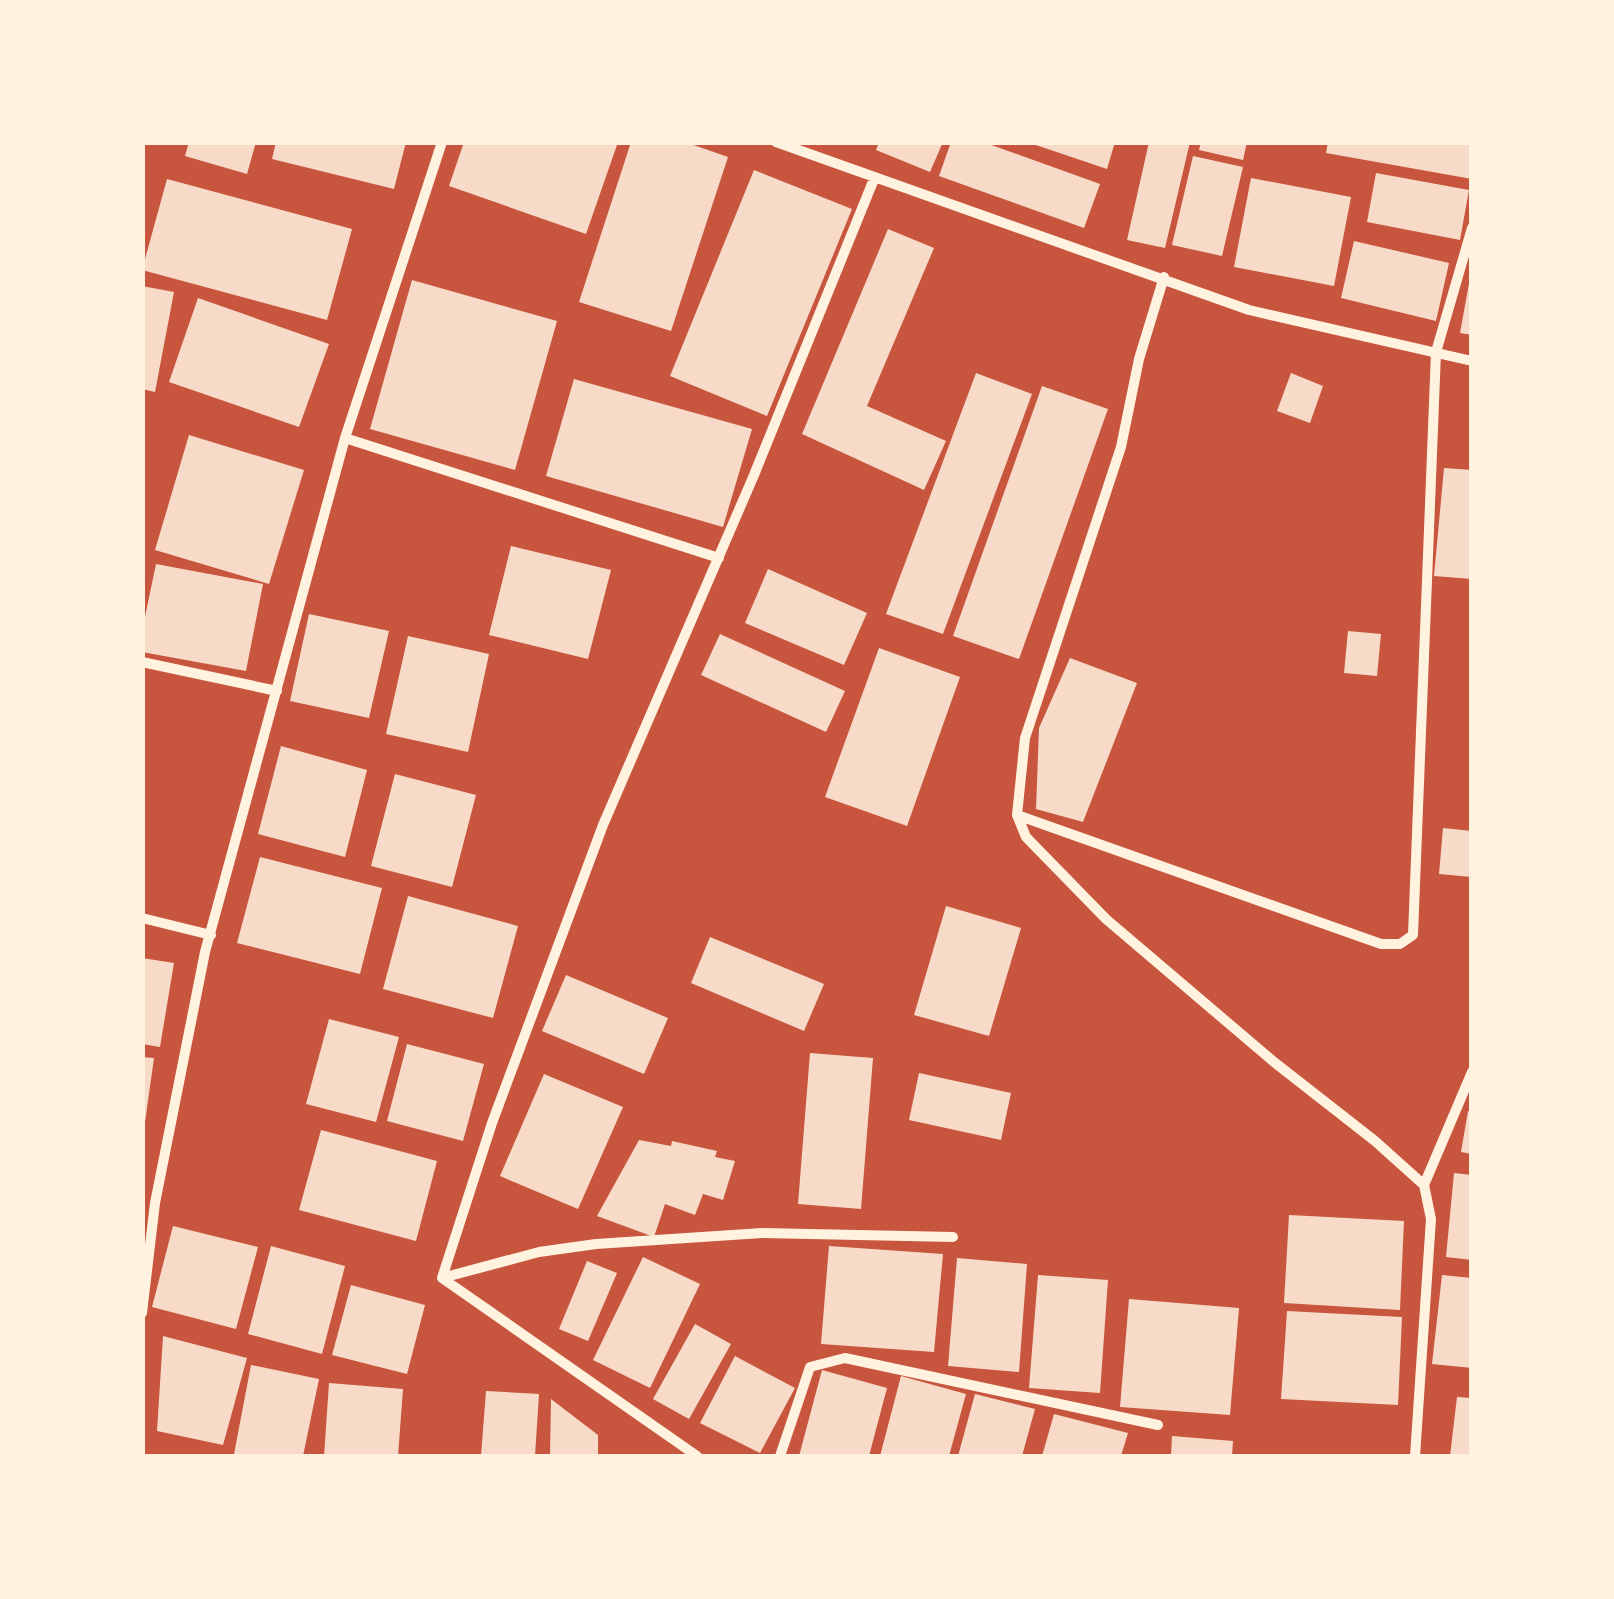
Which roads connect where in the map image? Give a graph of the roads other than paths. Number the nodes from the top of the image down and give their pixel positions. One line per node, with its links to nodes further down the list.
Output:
1 (442, 142): 8 (street)
2 (776, 142): 3 (street)
3 (874, 179): 5 (street); 9 (street)
4 (1472, 228): 6 (street)
5 (1164, 277): 6 (street); 12 (street)
6 (1436, 352): 7 (street); 12 (street)
7 (1472, 361)
8 (344, 438): 9 (street); 11 (street)
9 (719, 558): 18 (street)
10 (142, 662): 11 (street)
11 (277, 690): 14 (street)
12 (1017, 815): 16 (street)
13 (142, 918): 14 (street)
14 (211, 935): 19 (street)
15 (1472, 1072): 16 (street)
16 (1424, 1185): 23 (street)
17 (953, 1237): 18 (street)
18 (442, 1278): 21 (street)
19 (142, 1314)
20 (1158, 1425): 22 (street)
21 (696, 1456)
22 (780, 1456)
23 (1415, 1456)

